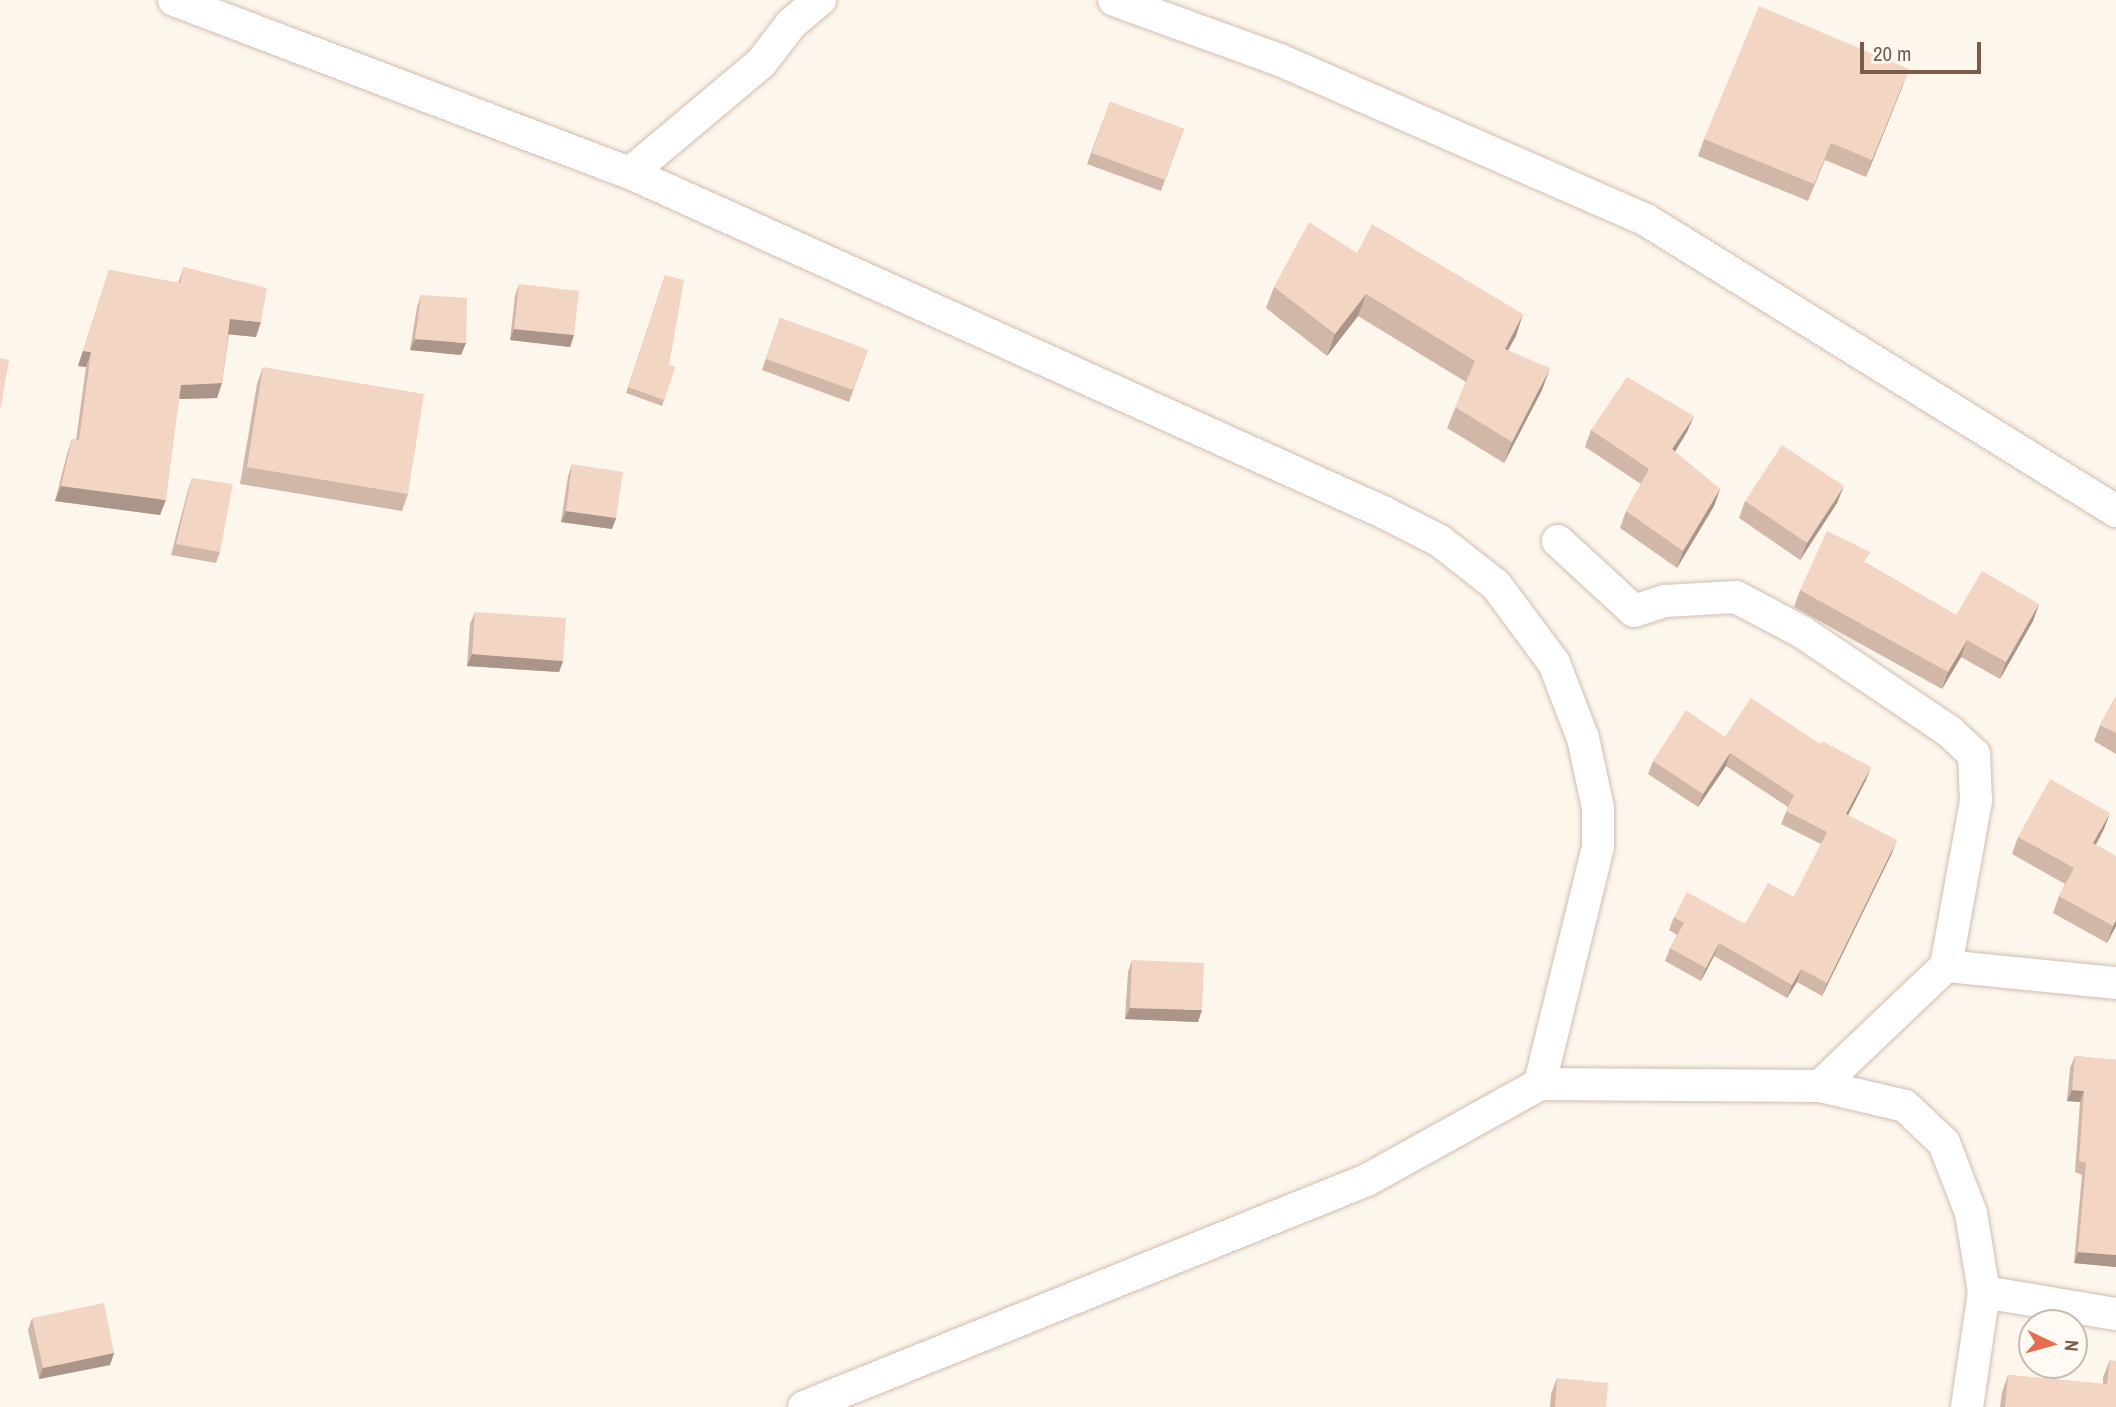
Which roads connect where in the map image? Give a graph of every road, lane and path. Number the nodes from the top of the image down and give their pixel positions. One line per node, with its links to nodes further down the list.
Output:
1 (174, 0): 4 (street)
2 (820, 0): 4 (street)
3 (1114, 0): 5 (street)
4 (630, 173): 9 (street)
5 (2116, 511)
6 (1558, 541): 7 (street)
7 (1946, 966): 8 (street); 10 (street)
8 (2116, 984)
9 (1540, 1084): 10 (street); 13 (street)
10 (1821, 1086): 11 (street)
11 (1984, 1292): 12 (street); 14 (street)
12 (2116, 1314)
13 (804, 1407)
14 (1967, 1407)

